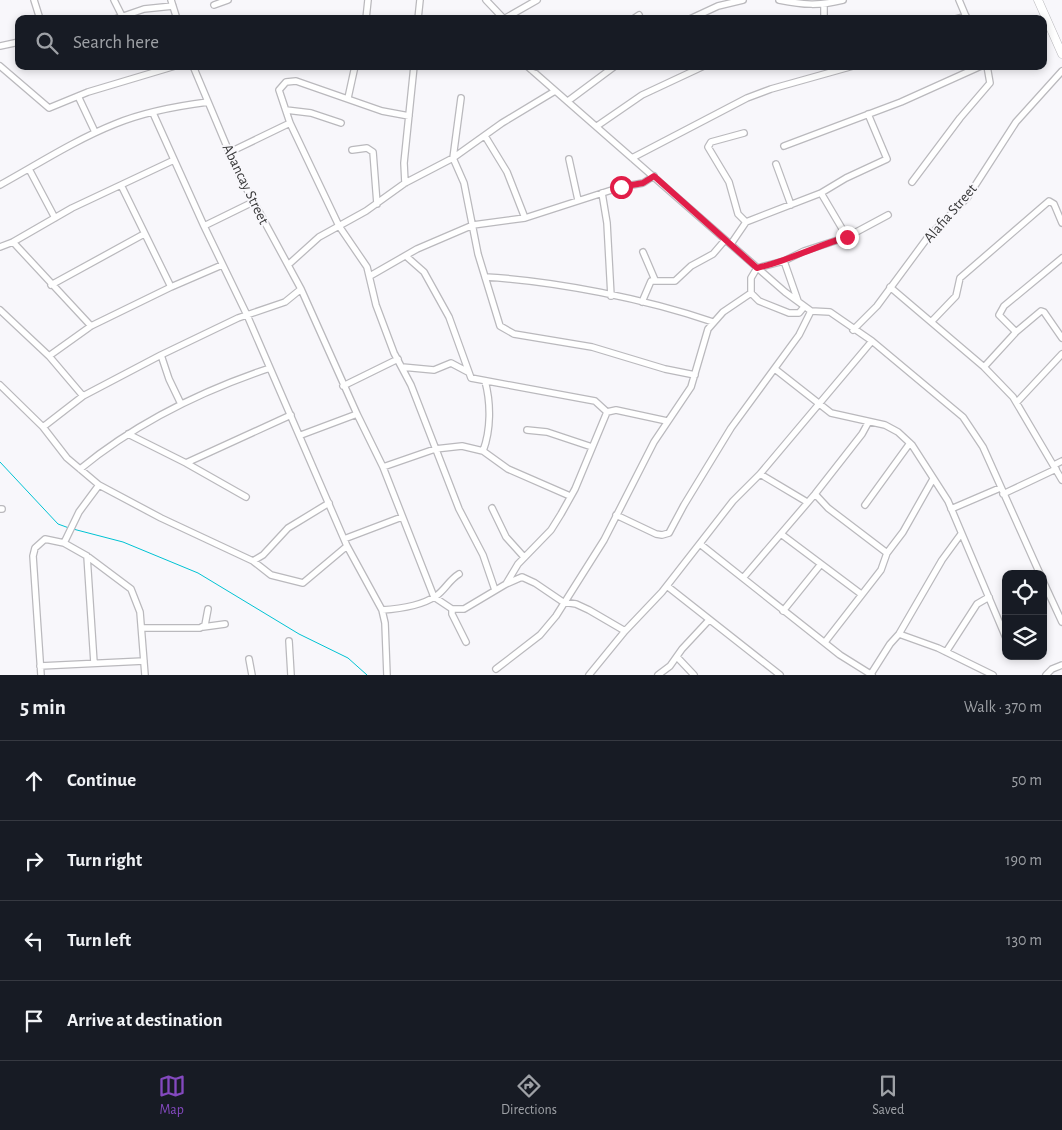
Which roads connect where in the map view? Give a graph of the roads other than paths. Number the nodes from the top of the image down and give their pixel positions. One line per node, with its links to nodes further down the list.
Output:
1 (34, 0): 17 (street)
2 (114, 0): 18 (street)
3 (228, 0): 16 (street)
4 (368, 0): 20 (street)
5 (420, 0): 21 (street)
6 (487, 0): 22 (street)
7 (537, 0): 13 (street)
8 (743, 0): 24 (street)
9 (779, 0): 15 (street)
10 (843, 0): 15 (street)
11 (959, 0): 25 (street)
12 (1038, 0): 26 (street)
13 (530, 2): 23 (street)
14 (172, 3): 19 (street)
15 (827, 3)
16 (214, 5)
17 (39, 15)
18 (122, 15)
19 (125, 15)
20 (366, 15)
21 (418, 15)
22 (500, 15)
23 (510, 15)
24 (699, 15)
25 (966, 15)
26 (1042, 15)
27 (1047, 30): 30 (street)
28 (15, 43): 29 (street)
29 (0, 46)
30 (1062, 54)
31 (0, 66): 44 (street)
32 (162, 70): 44 (street)
33 (195, 70): 48 (street, Abancay Street)
34 (354, 70): 45 (street)
35 (414, 70): 52 (street)
36 (531, 70): 43 (street)
37 (610, 70): 47 (street)
38 (695, 70): 55 (street)
39 (839, 70): 63 (street)
40 (972, 70): 51 (street)
41 (988, 70): 69 (street)
42 (1062, 71): 104 (street, Alafia Street)
43 (555, 91): 47 (street); 58 (street)
44 (78, 96): 56 (street)
45 (348, 98): 49 (street); 52 (street)
46 (461, 98): 62 (street)
47 (568, 101): 55 (street)
48 (208, 102): 50 (street); 61 (street, Abancay Street)
49 (286, 110): 53 (street); 54 (street)
50 (153, 113): 56 (street); 65 (street)
51 (868, 114): 59 (street); 74 (street)
52 (410, 116): 70 (street)
53 (290, 123): 61 (street); 86 (street)
54 (341, 123)
55 (597, 126): 63 (street)
56 (95, 132): 67 (street)
57 (744, 133): 82 (street)
58 (485, 136): 62 (street); 81 (street)
59 (784, 146)
60 (352, 150): 77 (street)
61 (230, 152): 76 (street, Abancay Street)
62 (453, 158): 70 (street); 84 (street)
63 (632, 158): 68 (street)
64 (568, 159): 75 (street)
65 (174, 160): 72 (street); 85 (street)
66 (776, 164): 78 (street)
67 (29, 169): 71 (street); 80 (street)
68 (654, 176): 73 (street); 90 (street)
69 (912, 182)
70 (405, 183): 77 (street)
71 (0, 184)
72 (121, 185): 80 (street); 87 (street)
73 (602, 193): 75 (street); 107 (street)
74 (821, 193): 78 (street); 88 (street)
75 (578, 200): 81 (street)
76 (253, 202): 85 (street); 97 (street, Abancay Street)
77 (377, 204): 86 (street)
78 (790, 205): 82 (street)
79 (888, 215): 88 (street)
80 (55, 218): 89 (street)
81 (524, 218): 84 (street)
82 (746, 222): 90 (street)
83 (1062, 224): 114 (street)
84 (472, 225): 93 (street); 100 (street)
85 (204, 226): 96 (street)
86 (339, 226): 97 (street); 99 (street)
87 (144, 234): 102 (street); 103 (street)
88 (847, 237): 95 (street)
89 (13, 242): 91 (street); 102 (street)
90 (728, 242): 98 (street); 101 (street)
91 (0, 247)
92 (643, 252): 101 (street)
93 (407, 256): 99 (street); 129 (street)
94 (1062, 258): 118 (street)
95 (784, 261): 98 (street); 108 (street)
96 (222, 265): 103 (street); 113 (street)
97 (288, 265): 105 (street, Abancay Street)
98 (757, 268): 106 (street); 108 (street)
99 (370, 276): 124 (street)
100 (485, 277): 107 (street); 130 (street)
101 (655, 280): 109 (street)
102 (51, 285): 116 (street)
103 (171, 287): 116 (street)
104 (890, 288): 114 (street); 117 (street, Alafia Street)
105 (301, 289): 113 (street); 133 (street, Abancay Street)
106 (751, 293): 110 (street); 115 (street)
107 (611, 296): 109 (street)
108 (798, 301): 110 (street)
109 (642, 302): 115 (street)
110 (804, 306): 112 (street)
111 (0, 310): 123 (street)
112 (811, 311): 117 (street); 128 (street)
113 (247, 315): 121 (street); 127 (street)
114 (932, 321): 126 (street)
115 (712, 322): 130 (street)
116 (91, 326): 123 (street)
117 (853, 330): 120 (street)
118 (1016, 332): 119 (street); 126 (street)
119 (1062, 338)
120 (872, 341): 137 (street); 160 (street)
121 (160, 354): 134 (street); 136 (street)
122 (1062, 354): 135 (street)
123 (49, 356): 134 (street)
124 (398, 359): 125 (street); 133 (street)
125 (402, 367): 129 (street); 149 (street)
126 (984, 367): 135 (street)
127 (270, 368): 136 (street); 140 (street)
128 (775, 369): 137 (street); 169 (street)
129 (468, 372): 131 (street)
130 (695, 375): 141 (street)
131 (485, 382): 138 (street); 150 (street)
132 (0, 385): 143 (street)
133 (344, 386): 139 (street, Abancay Street)
134 (83, 396): 143 (street)
135 (1017, 402): 154 (street)
136 (181, 404): 145 (street)
137 (818, 404): 142 (street); 156 (street)
138 (607, 412): 141 (street); 148 (street)
139 (357, 414): 146 (street); 153 (street, Abancay Street)
140 (291, 415): 146 (street); 152 (street)
141 (667, 421): 169 (street)
142 (868, 423): 147 (street); 161 (street)
143 (43, 427): 155 (street)
144 (527, 430): 148 (street)
145 (128, 434): 152 (street); 155 (street)
146 (301, 435): 165 (street)
147 (910, 443): 157 (street); 166 (street)
148 (592, 447): 162 (street)
149 (435, 450): 150 (street); 153 (street); 187 (street)
150 (482, 451): 162 (street)
151 (1062, 461): 154 (street)
152 (186, 464): 163 (street)
153 (383, 467): 170 (street, Abancay Street)
154 (1055, 467): 158 (street); 160 (street)
155 (80, 470): 159 (street)
156 (760, 474): 164 (street); 175 (street)
157 (933, 479): 168 (street); 177 (street)
158 (1062, 480)
159 (99, 485): 174 (street); 180 (street)
160 (1001, 491): 168 (street); 182 (street)
161 (815, 494): 164 (street); 177 (street)
162 (570, 496): 179 (street)
163 (246, 497)
164 (807, 502): 171 (street)
165 (329, 503): 173 (street); 180 (street)
166 (865, 505)
167 (492, 508): 179 (street)
168 (951, 509): 172 (street)
169 (616, 515): 192 (street)
170 (402, 517): 173 (street); 190 (street, Abancay Street)
171 (780, 534): 181 (street); 184 (street)
172 (961, 534): 191 (street); 204 (street)
173 (344, 539): 176 (street)
174 (64, 543): 178 (street); 214 (street)
175 (700, 544): 184 (street); 186 (street)
176 (347, 546): 180 (street); 195 (street)
177 (887, 553): 189 (street)
178 (87, 556): 201 (street); 212 (street)
179 (524, 557): 185 (street)
180 (253, 561)
181 (821, 564): 189 (street); 196 (street)
182 (1038, 570)
183 (459, 574): 190 (street)
184 (743, 578): 196 (street)
185 (506, 584): 187 (street); 192 (street)
186 (667, 586): 197 (street); 203 (street)
187 (495, 590): 194 (street)
188 (1047, 590): 198 (street)
189 (861, 594): 207 (street)
190 (434, 597): 194 (street); 195 (street)
191 (989, 597): 202 (street); 208 (street)
192 (563, 602): 203 (street); 215 (street)
193 (208, 609): 200 (street)
194 (452, 609): 206 (street)
195 (382, 610): 220 (street)
196 (783, 611): 207 (street)
197 (709, 620): 209 (street); 224 (street)
198 (1062, 622)
199 (225, 624): 200 (street)
200 (203, 627): 201 (street)
201 (142, 628): 211 (street)
202 (1002, 628)
203 (625, 630): 221 (street)
204 (899, 634): 208 (street); 225 (street)
205 (288, 641): 219 (street)
206 (466, 642)
207 (825, 642): 225 (street)
208 (946, 652): 226 (street)
209 (677, 657): 222 (street); 223 (street)
210 (249, 659): 218 (street)
211 (144, 661): 212 (street); 217 (street)
212 (94, 663): 214 (street)
213 (1062, 664): 227 (street)
214 (40, 666): 216 (street)
215 (496, 669)
216 (41, 675)
217 (145, 675)
218 (252, 675)
219 (291, 675)
220 (387, 675)
221 (589, 675)
222 (658, 675)
223 (694, 675)
224 (780, 675)
225 (871, 675)
226 (993, 675)
227 (1046, 675)

